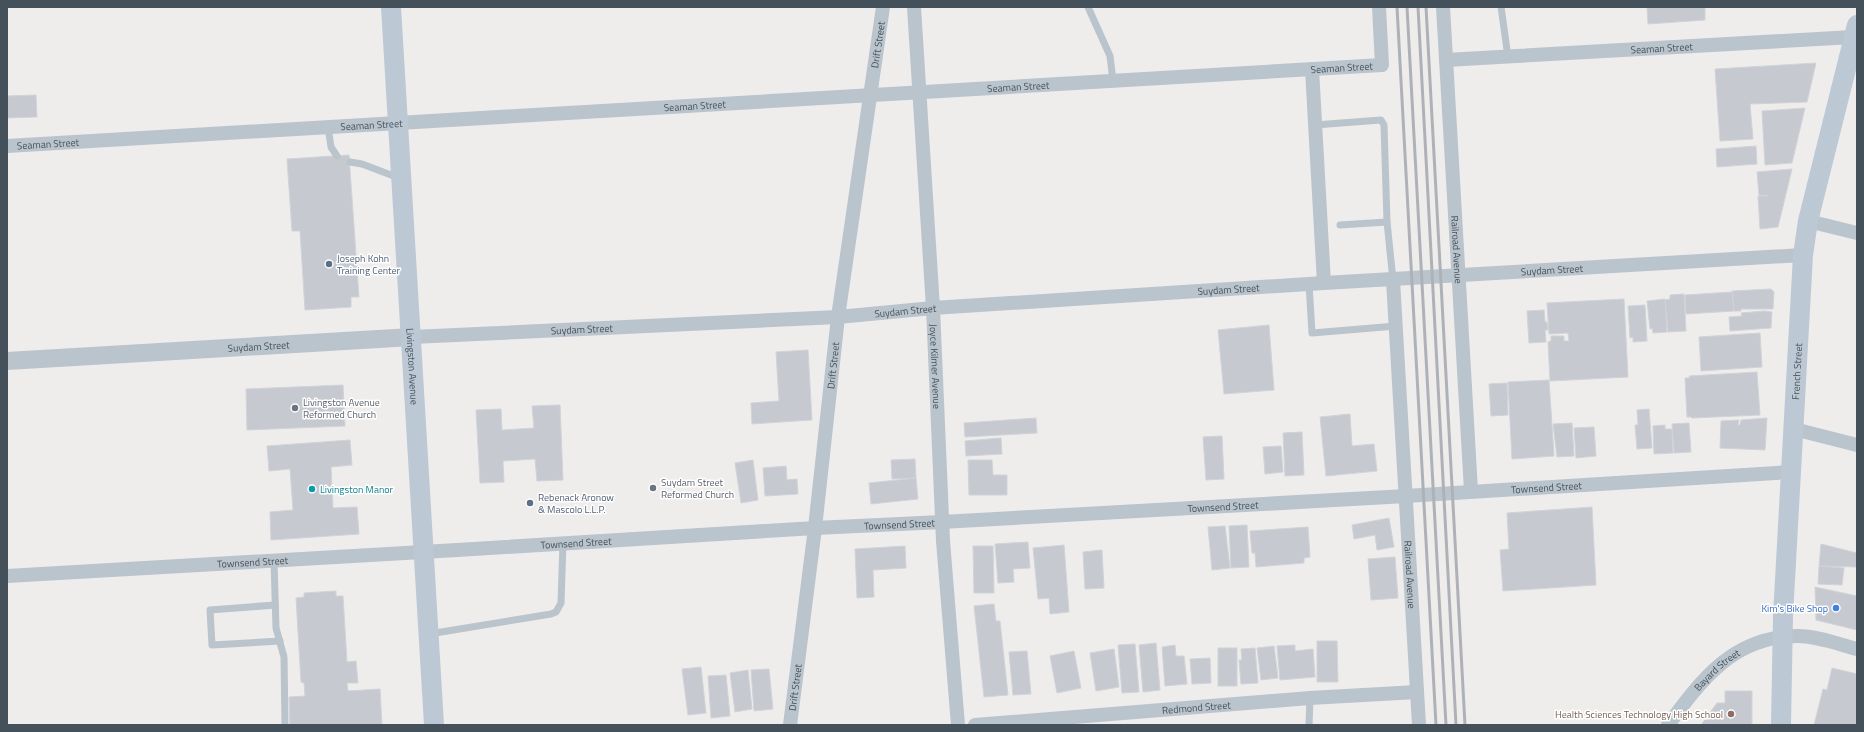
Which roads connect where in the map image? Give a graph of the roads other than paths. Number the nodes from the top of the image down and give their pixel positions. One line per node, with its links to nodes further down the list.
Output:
1 (391, 7): 15 (main road, Livingston Avenue)
2 (883, 7): 14 (street, Drift Street)
3 (914, 7): 13 (street, Joyce Kilmer Avenue)
4 (1088, 7): 12 (lane)
5 (1379, 7): 11 (street, Seaman Street)
6 (1443, 7): 10 (street, Railroad Avenue)
7 (1501, 7): 9 (lane)
8 (1855, 31): 9 (street, Seaman Street); 22 (main road, French Street)
9 (1508, 57): 10 (street, Seaman Street)
10 (1446, 60): 27 (street, Railroad Avenue)
11 (1312, 69): 12 (street, Seaman Street); 16 (street)
12 (1113, 81): 13 (street, Seaman Street)
13 (919, 93): 14 (street, Seaman Street); 31 (street, Joyce Kilmer Avenue)
14 (869, 95): 15 (street, Seaman Street); 32 (street, Drift Street)
15 (398, 123): 17 (street, Seaman Street); 21 (main road, Livingston Avenue)
16 (1315, 125): 23 (lane); 29 (street)
17 (328, 127): 18 (street, Seaman Street); 19 (lane)
18 (7, 146)
19 (337, 156)
20 (350, 162): 21 (lane)
21 (402, 180): 34 (main road, Livingston Avenue)
22 (1808, 221): 25 (street); 26 (main road, French Street)
23 (1387, 222): 24 (lane); 28 (lane)
24 (1340, 225)
25 (1857, 233)
26 (1803, 255): 27 (street, Suydam Street); 36 (main road, French Street)
27 (1458, 276): 28 (street, Suydam Street); 39 (street, Railroad Avenue)
28 (1393, 280): 29 (street, Suydam Street); 33 (street, Railroad Avenue)
29 (1324, 283): 30 (street, Suydam Street)
30 (1309, 284): 31 (street, Suydam Street); 33 (lane)
31 (932, 308): 32 (street, Suydam Street); 41 (street, Joyce Kilmer Avenue)
32 (838, 316): 34 (street, Suydam Street); 42 (street, Drift Street)
33 (1396, 326): 40 (street, Railroad Avenue)
34 (412, 337): 35 (street, Suydam Street); 44 (main road, Livingston Avenue)
35 (7, 362)
36 (1794, 429): 37 (street); 38 (main road, French Street)
37 (1857, 445)
38 (1791, 472): 39 (street, Townsend Street); 49 (main road, French Street)
39 (1471, 491): 40 (street, Townsend Street)
40 (1406, 496): 41 (street, Townsend Street); 52 (street, Railroad Avenue)
41 (942, 522): 42 (street, Townsend Street); 57 (street, Joyce Kilmer Avenue)
42 (815, 528): 43 (street, Townsend Street); 56 (street, Drift Street)
43 (563, 543): 44 (street, Townsend Street); 48 (lane)
44 (424, 552): 45 (street, Townsend Street); 48 (main road, Livingston Avenue)
45 (274, 561): 46 (street, Townsend Street); 47 (lane)
46 (7, 576)
47 (275, 605): 50 (lane); 50 (lane)
48 (429, 634): 55 (main road, Livingston Avenue)
49 (1782, 638): 51 (street, Bayard Street); 61 (street, Bayard Street); 62 (main road, French Street)
50 (280, 641): 54 (lane)
51 (1857, 649)
52 (1417, 692): 53 (street, Redmond Street); 60 (street, Railroad Avenue)
53 (1310, 698): 58 (street, Redmond Street); 59 (lane)
54 (285, 725)
55 (434, 725)
56 (790, 725)
57 (958, 725)
58 (975, 725)
59 (1309, 725)
60 (1419, 725)
61 (1668, 725)
62 (1781, 725)

